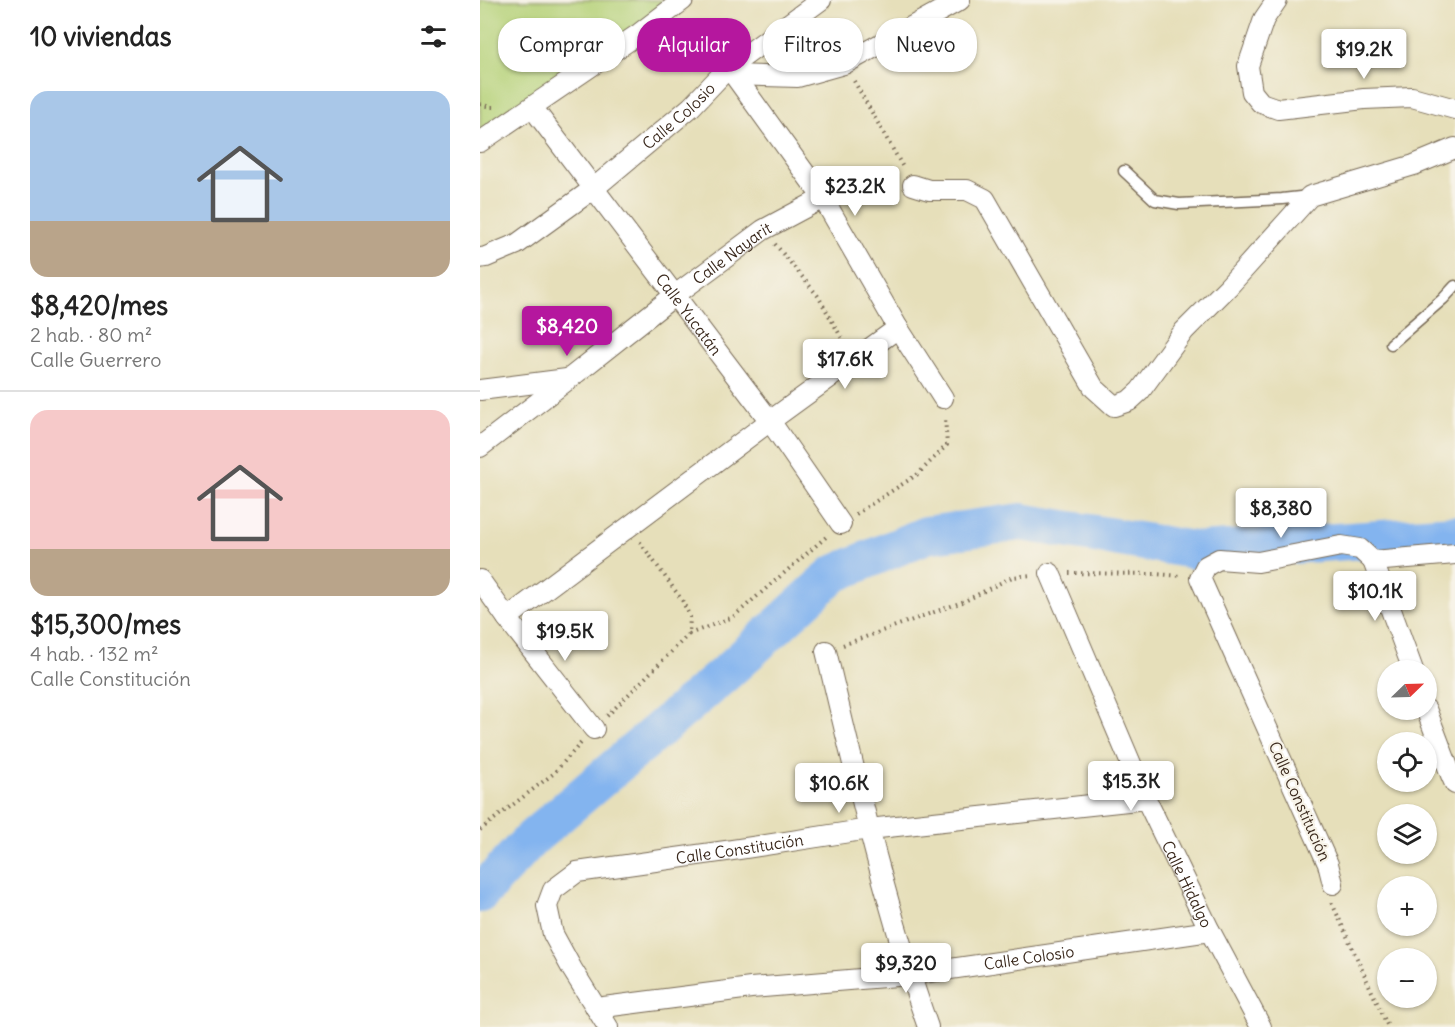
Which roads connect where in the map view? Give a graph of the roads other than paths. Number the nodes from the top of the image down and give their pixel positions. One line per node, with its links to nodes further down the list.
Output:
1 (683, 0): 8 (street)
2 (821, 0): 6 (street, Calle Colosio)
3 (960, 0): 5 (street)
4 (1277, 0): 9 (street)
5 (931, 7): 7 (street)
6 (751, 55)
7 (730, 72): 14 (street, Calle Colosio); 16 (street)
8 (532, 107): 10 (street); 14 (street, Calle Yucatán)
9 (1455, 109)
10 (480, 142)
11 (1455, 148): 15 (street)
12 (1124, 171): 15 (lane)
13 (913, 185): 15 (street)
14 (593, 189): 17 (street, Calle Colosio); 19 (street, Calle Yucatán)
15 (1310, 196)
16 (823, 198): 19 (street, Calle Nayarit); 20 (street)
17 (480, 258)
18 (1455, 286): 21 (lane)
19 (675, 295): 22 (street, Calle Nayarit); 25 (street, Calle Yucatán)
20 (898, 328): 24 (street); 25 (street)
21 (1391, 345)
22 (570, 378): 23 (street); 26 (street, Calle Nayarit)
23 (480, 390)
24 (944, 398)
25 (770, 421): 27 (street, Calle Yucatán); 32 (street)
26 (480, 447)
27 (841, 524)
28 (1455, 554): 29 (street)
29 (1373, 561): 34 (street); 40 (street, Calle Constitución)
30 (1050, 573): 38 (street, Calle Hidalgo)
31 (480, 580): 32 (street)
32 (507, 618): 36 (street)
33 (826, 651): 39 (street)
34 (1409, 660)
35 (1430, 720): 37 (street)
36 (594, 729)
37 (1455, 784)
38 (1146, 799): 39 (street, Calle Constitución); 41 (street, Calle Hidalgo)
39 (869, 829): 42 (street); 43 (street, Calle Constitución)
40 (1333, 884)
41 (1210, 931): 42 (street, Calle Colosio); 46 (street, Calle Hidalgo)
42 (909, 975): 43 (street, Calle Colosio); 45 (street)
43 (596, 1008): 44 (street)
44 (608, 1027)
45 (928, 1027)
46 (1261, 1027)

